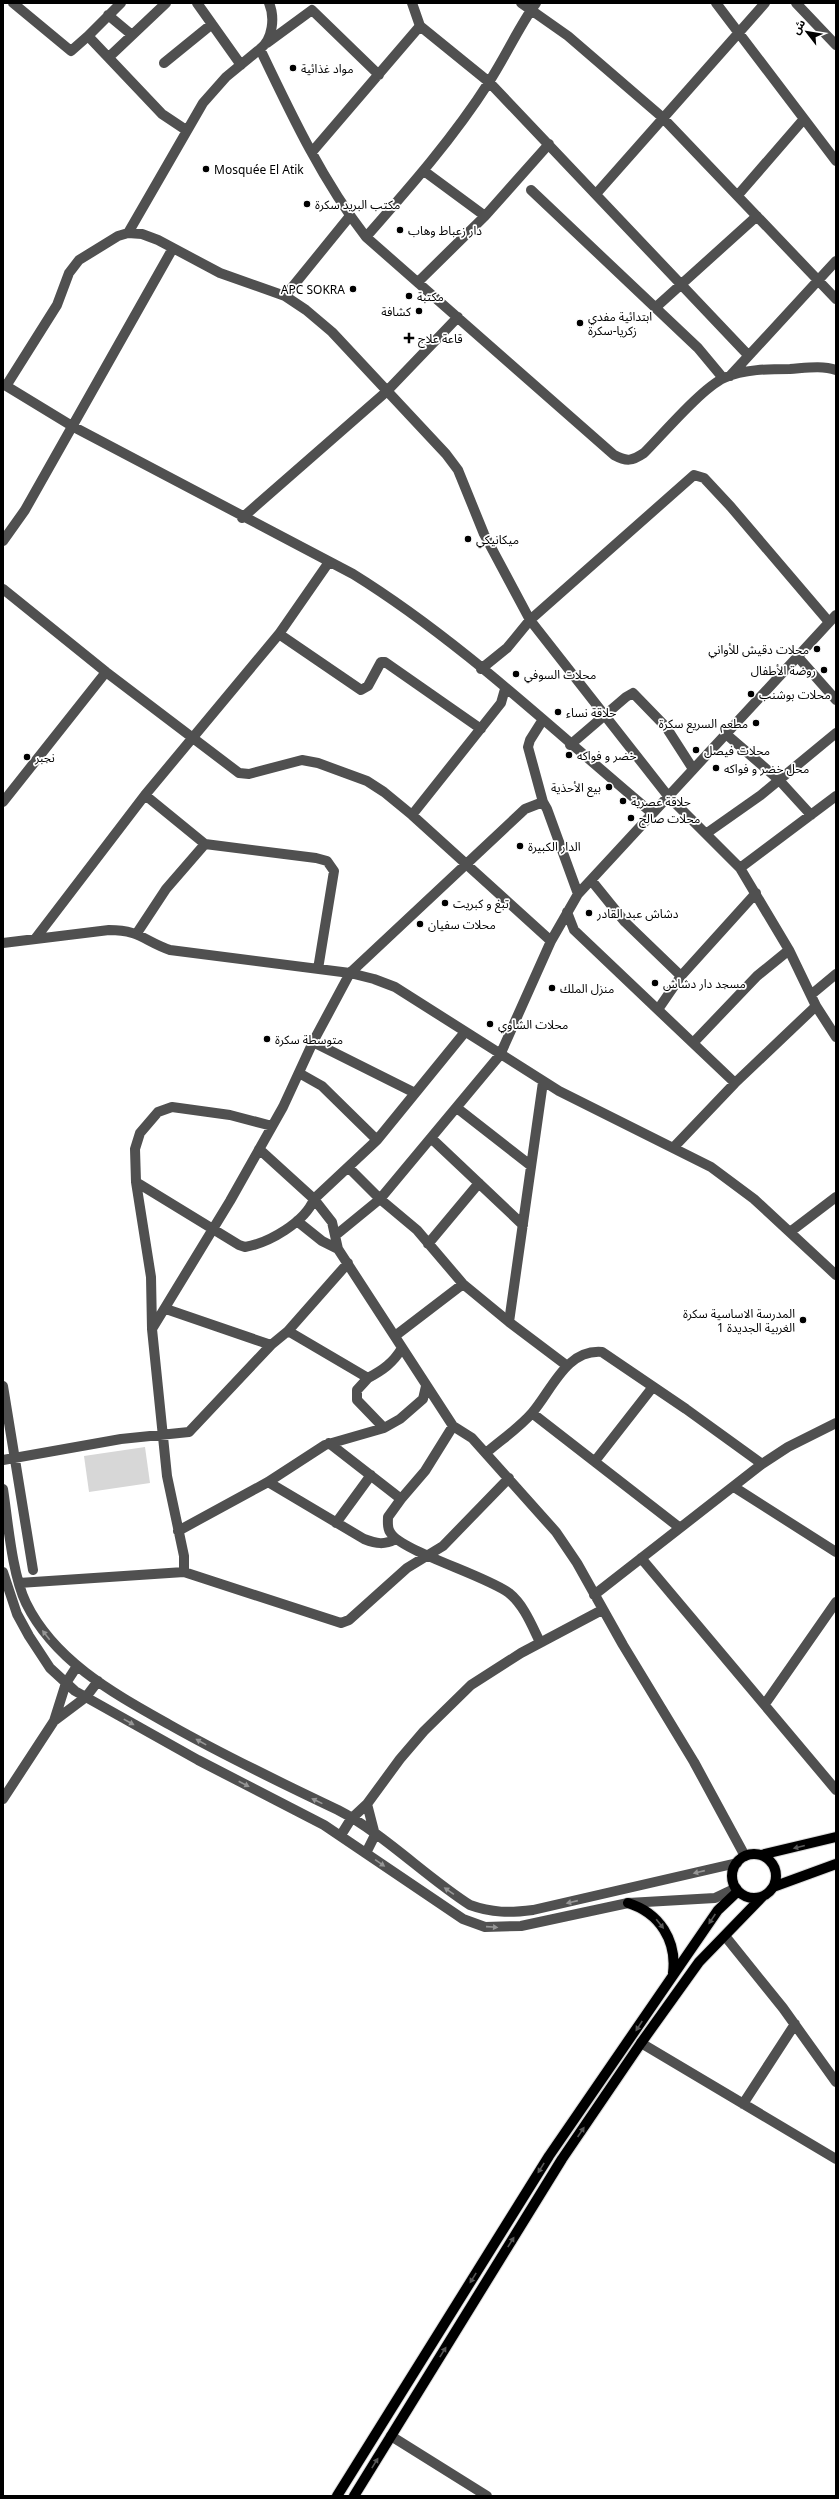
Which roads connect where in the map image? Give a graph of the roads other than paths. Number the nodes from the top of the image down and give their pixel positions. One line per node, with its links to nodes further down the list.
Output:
1 (120, 3): 12 (street)
2 (166, 3): 17 (street)
3 (197, 3): 13 (street)
4 (269, 3): 19 (street)
5 (412, 3): 14 (street)
6 (521, 3): 11 (street)
7 (716, 3): 15 (street)
8 (765, 3): 15 (street)
9 (796, 3): 18 (street)
10 (19, 5): 16 (street)
11 (533, 6): 24 (street); 25 (street)
12 (108, 15): 16 (street); 17 (street)
13 (212, 24): 21 (street); 22 (street)
14 (420, 26): 23 (street); 24 (street)
15 (739, 32): 25 (street); 26 (street)
16 (88, 36): 20 (street)
17 (132, 36): 20 (street)
18 (836, 45)
19 (262, 48): 22 (street); 23 (street); 29 (street)
20 (109, 57): 27 (street)
21 (164, 63)
22 (241, 64): 27 (street)
23 (379, 75): 29 (street)
24 (489, 82): 28 (street); 31 (street)
25 (662, 117): 33 (street); 34 (street)
26 (803, 120): 30 (street); 34 (street)
27 (186, 130): 38 (street)
28 (549, 144): 33 (street); 36 (street)
29 (312, 152): 35 (street)
30 (836, 161)
31 (424, 171): 36 (street); 39 (street)
32 (531, 190): 47 (street)
33 (596, 194): 44 (street)
34 (738, 195): 37 (street)
35 (350, 216): 39 (street); 45 (street)
36 (485, 216): 43 (street)
37 (757, 216): 42 (street); 44 (street)
38 (128, 233): 40 (street); 52 (street)
39 (366, 237): 43 (street)
40 (173, 248): 45 (street); 54 (street)
41 (836, 261): 42 (street)
42 (817, 280): 46 (street); 49 (street)
43 (418, 282): 48 (street)
44 (680, 285): 47 (street); 49 (street)
45 (286, 296): 53 (street)
46 (836, 299)
47 (655, 308): 51 (street)
48 (458, 317): 51 (street); 53 (street)
49 (748, 355): 51 (street)
50 (836, 370): 51 (street)
51 (726, 377)
52 (5, 385): 54 (street)
53 (386, 392): 55 (street); 60 (street)
54 (72, 426): 55 (street); 56 (street)
55 (242, 518): 57 (street)
56 (3, 541)
57 (328, 562): 61 (street); 63 (street)
58 (3, 589): 64 (street)
59 (832, 618): 60 (street); 62 (street)
60 (530, 620): 63 (street); 67 (street)
61 (279, 634): 69 (street); 72 (street)
62 (798, 656): 66 (street); 71 (street)
63 (481, 669): 65 (street)
64 (106, 672): 72 (street); 79 (street)
65 (505, 689): 68 (street); 69 (street)
66 (836, 700)
67 (605, 716): 73 (street); 74 (street); 77 (street)
68 (542, 721): 73 (street); 80 (street)
69 (481, 729): 82 (street)
70 (836, 733): 75 (street)
71 (726, 734): 74 (street); 75 (street)
72 (192, 739): 76 (street); 82 (street)
73 (570, 745): 81 (street)
74 (693, 769): 77 (street)
75 (779, 780): 83 (street); 84 (street)
76 (145, 795): 85 (street); 93 (street)
77 (668, 796): 81 (street); 84 (street)
78 (836, 796): 83 (street)
79 (3, 802)
80 (543, 802): 86 (street); 90 (street)
81 (652, 813): 88 (street)
82 (412, 815): 86 (street)
83 (810, 815): 87 (street)
84 (707, 833): 87 (street)
85 (205, 844): 92 (street); 97 (street)
86 (466, 865): 94 (street); 98 (street)
87 (740, 868): 89 (street)
88 (591, 880): 90 (street); 100 (street)
89 (756, 893): 96 (street); 100 (street)
90 (578, 894): 91 (street)
91 (567, 912): 94 (street); 103 (street)
92 (137, 933): 93 (street); 97 (street)
93 (35, 939): 95 (street)
94 (551, 941): 108 (street)
95 (3, 943)
96 (789, 950): 101 (street); 107 (street)
97 (318, 969): 98 (street)
98 (350, 973): 104 (street); 106 (street)
99 (836, 974): 101 (street)
100 (681, 976): 103 (street)
101 (812, 994): 102 (street)
102 (816, 1006): 105 (street); 111 (street)
103 (658, 1008): 107 (street)
104 (465, 1032): 108 (street); 112 (street)
105 (836, 1037)
106 (313, 1042): 109 (street); 112 (street)
107 (693, 1043): 111 (street)
108 (500, 1055): 110 (street); 113 (street)
109 (299, 1073): 114 (street); 116 (street)
110 (543, 1082): 117 (street); 119 (street)
111 (735, 1083): 117 (street)
112 (415, 1093): 116 (street)
113 (456, 1108): 115 (street); 119 (street)
114 (272, 1126): 118 (street); 121 (street)
115 (431, 1138): 122 (street); 125 (street)
116 (377, 1140): 120 (street)
117 (673, 1148): 129 (street)
118 (259, 1149): 124 (street); 128 (street)
119 (530, 1165): 127 (street)
120 (348, 1167): 124 (street); 125 (street)
121 (136, 1182): 128 (street); 138 (street)
122 (479, 1183): 127 (street); 131 (street)
123 (836, 1196): 129 (street)
124 (314, 1199): 126 (street); 130 (street)
125 (380, 1199): 130 (street); 131 (street)
126 (297, 1221): 128 (street); 132 (street)
127 (524, 1225): 137 (street)
128 (212, 1229): 136 (street)
129 (790, 1232): 134 (street)
130 (336, 1235): 132 (street)
131 (428, 1244): 135 (street)
132 (338, 1248): 133 (street)
133 (348, 1263): 139 (street); 140 (street)
134 (836, 1275)
135 (463, 1284): 137 (street); 140 (street)
136 (166, 1309): 138 (street); 141 (street)
137 (509, 1322): 143 (street)
138 (152, 1329): 152 (street)
139 (288, 1331): 141 (street); 144 (street)
140 (395, 1336): 142 (street)
141 (271, 1345): 152 (street)
142 (402, 1348): 144 (street); 146 (street)
143 (566, 1365): 147 (street); 148 (street)
144 (368, 1378): 151 (street)
145 (3, 1386): 155 (street)
146 (426, 1386): 150 (street); 151 (street)
147 (652, 1388): 157 (street); 158 (street)
148 (532, 1413): 154 (street); 157 (street)
149 (836, 1423): 158 (street)
150 (453, 1426): 154 (street); 164 (street)
151 (384, 1428): 153 (street)
152 (162, 1434): 155 (street); 167 (street)
153 (329, 1443): 159 (street); 161 (street)
154 (486, 1453): 160 (street)
155 (15, 1458): 156 (street); 172 (street)
156 (3, 1460)
157 (594, 1462): 166 (street)
158 (762, 1464): 162 (street)
159 (371, 1475): 164 (street); 165 (street)
160 (509, 1478): 170 (street); 176 (street)
161 (268, 1482): 165 (street); 167 (street)
162 (734, 1487): 166 (street); 169 (street)
163 (3, 1489): 175 (street)
164 (401, 1499): 168 (street)
165 (336, 1523): 168 (street)
166 (680, 1528): 171 (street)
167 (178, 1531): 174 (street)
168 (396, 1539): 170 (street)
169 (836, 1552)
170 (429, 1556): 174 (street); 179 (street)
171 (641, 1558): 176 (street); 184 (street)
172 (33, 1570)
173 (3, 1572): 182 (street)
174 (184, 1572): 175 (street)
175 (19, 1583): 180 (street, one-way to 175)
176 (594, 1595): 178 (street)
177 (836, 1602): 184 (street)
178 (602, 1610): 179 (street); 195 (street)
179 (540, 1642): 188 (street)
180 (77, 1666): 181 (street); 182 (street)
181 (98, 1681): 183 (street); 189 (street, one-way to 181)
182 (66, 1683): 183 (street); 185 (street)
183 (86, 1697): 185 (street); 190 (street, one-way to 190)
184 (765, 1704): 186 (street)
185 (54, 1721): 187 (street)
186 (834, 1784)
187 (3, 1799)
188 (367, 1804): 189 (street); 191 (street)
189 (351, 1819): 190 (street); 191 (street)
190 (341, 1835): 193 (street)
191 (376, 1835): 193 (street); 196 (street, one-way to 191)
192 (836, 1837): 194 (main road, one-way to 194)
193 (366, 1853): 201 (street, one-way to 201)
194 (761, 1855): 195 (main road); 198 (main road)
195 (745, 1856): 196 (main road)
196 (737, 1862): 199 (main road)
197 (836, 1864): 198 (main road)
198 (773, 1887): 200 (main road)
199 (737, 1889): 200 (main road); 201 (street); 203 (main road, one-way to 203)
200 (763, 1896): 202 (main road)
201 (628, 1903): 203 (main road, one-way to 203)
202 (725, 1936): 204 (street); 205 (main road)
203 (672, 1974): 210 (main road, one-way to 210)
204 (795, 2024): 206 (street); 207 (street)
205 (640, 2043): 207 (street); 209 (main road, one-way to 205)
206 (836, 2082)
207 (743, 2104): 208 (street)
208 (836, 2159)
209 (391, 2436): 211 (main road, one-way to 209); 212 (street)
210 (337, 2496)
211 (354, 2496)
212 (487, 2496)

